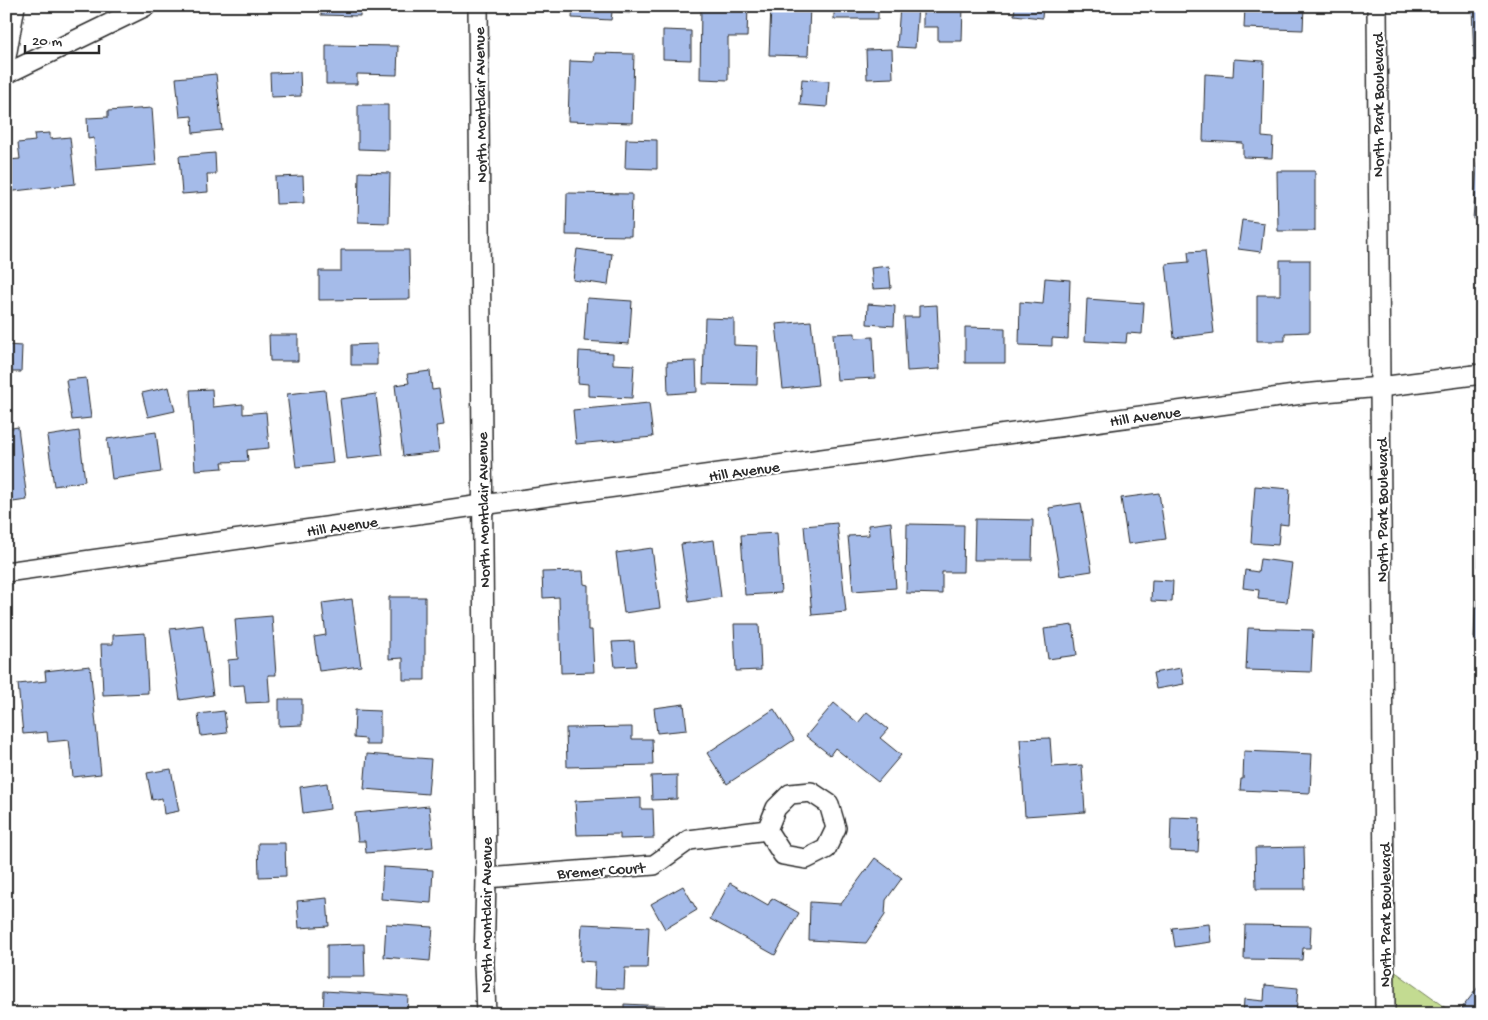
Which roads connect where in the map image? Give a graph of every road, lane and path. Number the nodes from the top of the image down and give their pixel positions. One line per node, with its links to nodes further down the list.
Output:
1 (15, 6): 5 (street)
2 (146, 6): 6 (street)
3 (478, 6): 9 (street, North Montclair Avenue)
4 (1377, 6): 8 (street, North Park Boulevard)
5 (6, 57)
6 (6, 74)
7 (1482, 374): 8 (street, Hill Avenue)
8 (1380, 387): 9 (street, Hill Avenue); 14 (street, North Park Boulevard)
9 (482, 505): 10 (street, Hill Avenue); 12 (street, North Montclair Avenue)
10 (6, 572)
11 (767, 830): 12 (street, Bremer Court)
12 (486, 878): 13 (street, North Montclair Avenue)
13 (486, 1014)
14 (1385, 1014)

